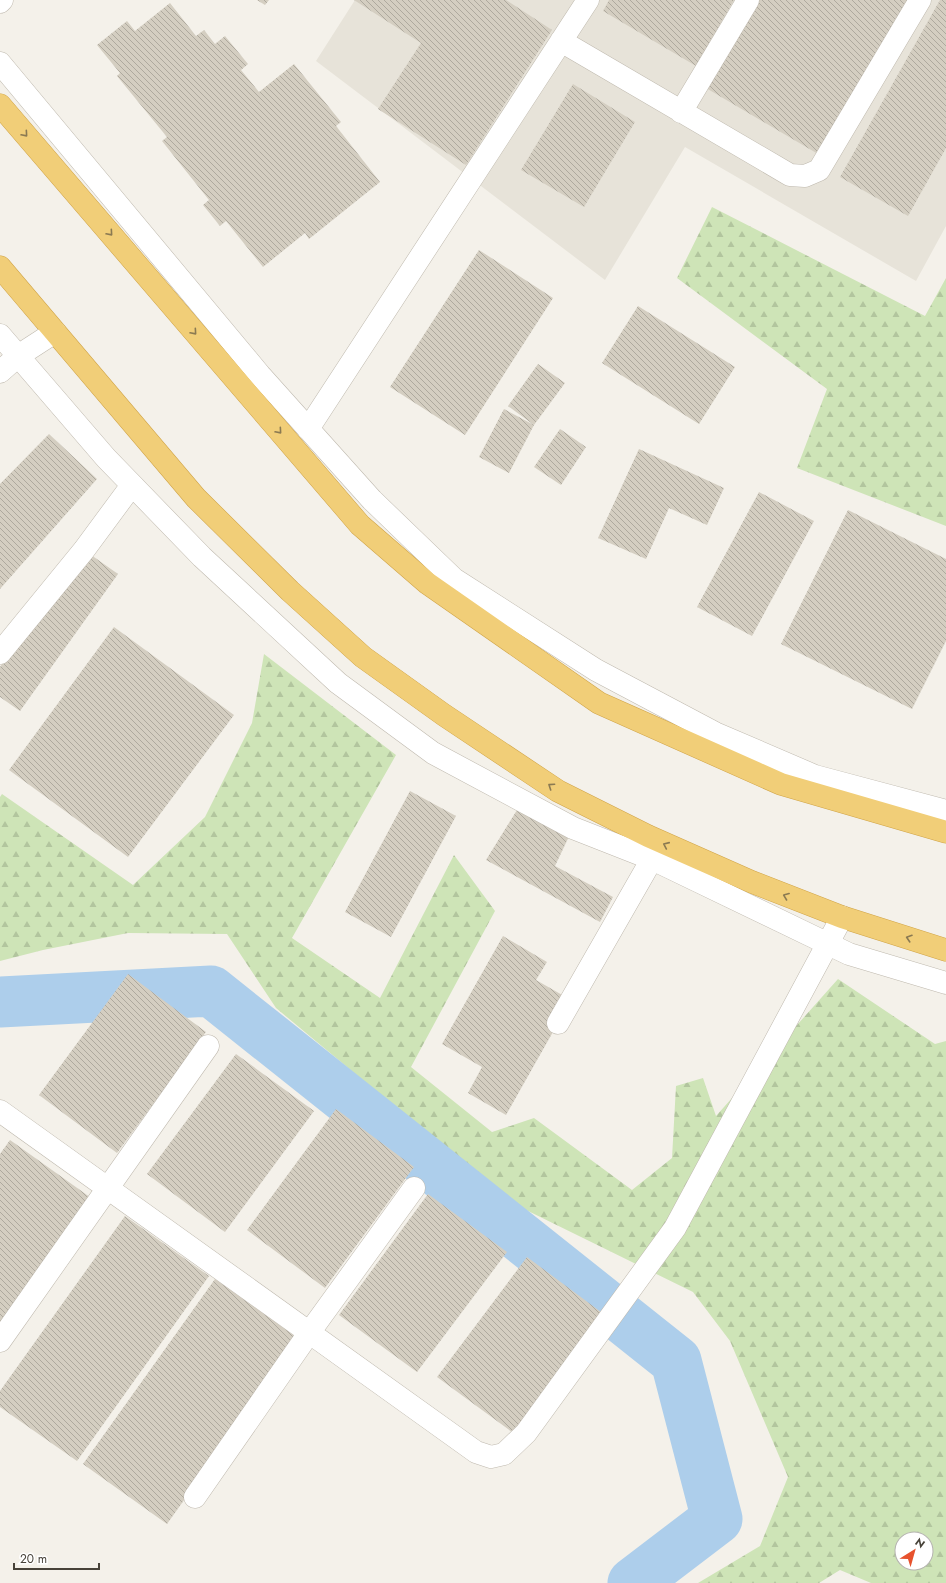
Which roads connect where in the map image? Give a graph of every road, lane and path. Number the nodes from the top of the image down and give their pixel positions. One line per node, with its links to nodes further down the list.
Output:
1 (588, 0): 4 (street)
2 (748, 0): 7 (street)
3 (920, 0): 7 (street)
4 (561, 41): 7 (street); 13 (street)
5 (0, 63): 13 (street)
6 (0, 105): 17 (highway, one-way to 17)
7 (682, 112)
8 (0, 267): 9 (highway)
9 (55, 332): 11 (street); 19 (highway, one-way to 9)
10 (0, 335): 11 (street)
11 (18, 356): 12 (street); 14 (street)
12 (0, 372)
13 (308, 429): 16 (street)
14 (132, 485): 15 (street); 18 (street)
15 (0, 653)
16 (946, 811)
17 (946, 832)
18 (652, 859): 20 (street); 23 (street)
19 (842, 917): 20 (street); 21 (highway, one-way to 19)
20 (827, 943): 22 (street); 28 (street)
21 (946, 950)
22 (946, 983)
23 (558, 1023)
24 (208, 1046): 26 (street)
25 (0, 1111): 26 (street)
26 (108, 1188): 28 (street); 29 (street)
27 (414, 1188): 28 (street)
28 (309, 1333): 30 (street)
29 (0, 1341)
30 (195, 1497)

